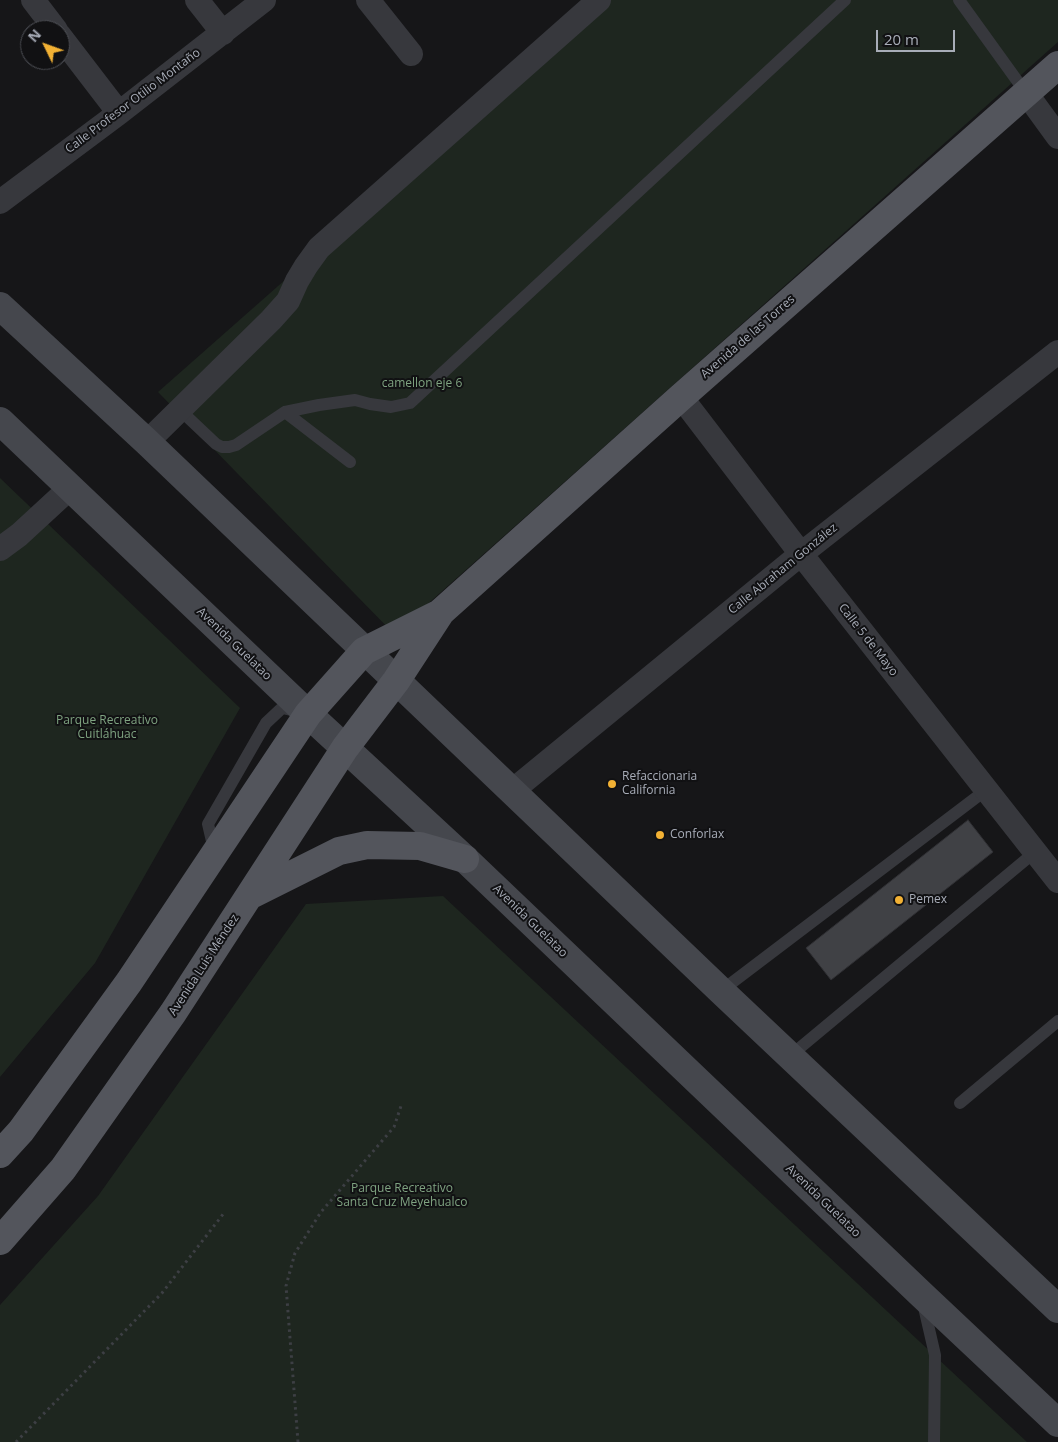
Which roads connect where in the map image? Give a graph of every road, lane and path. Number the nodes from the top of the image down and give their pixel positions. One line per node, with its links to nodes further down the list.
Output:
1 (33, 0): 8 (street)
2 (197, 0): 9 (street)
3 (264, 0): 9 (street, Calle Profesor Otilio Montaño)
4 (368, 0): 11 (street)
5 (599, 0): 20 (street)
6 (845, 0): 21 (lane)
7 (959, 0): 13 (lane)
8 (48, 20)
9 (222, 33): 14 (street, Calle Profesor Otilio Montaño)
10 (70, 49): 14 (street)
11 (411, 54)
12 (1058, 65): 13 (main road, Avenida de las Torres)
13 (1026, 94): 15 (street); 19 (main road, Avenida de las Torres)
14 (119, 112): 16 (street, Calle Profesor Otilio Montaño)
15 (1058, 137)
16 (0, 202)
17 (0, 306): 23 (main road)
18 (1058, 352): 27 (street, Calle Abraham González)
19 (681, 397): 27 (street, Calle 5 de Mayo); 28 (main road, Avenida de las Torres)
20 (180, 410): 21 (lane); 23 (street)
21 (285, 412): 24 (lane)
22 (0, 420): 25 (main road, Avenida Guelatao)
23 (147, 442): 29 (main road)
24 (350, 462)
25 (70, 488): 26 (street); 31 (main road, Avenida Guelatao)
26 (0, 549)
27 (801, 554): 33 (street, Calle 5 de Mayo); 34 (street, Calle Abraham González)
28 (441, 612): 29 (main road, Avenida de las Torres); 30 (main road, Avenida de las Torres)
29 (364, 650): 30 (main road); 31 (main road)
30 (396, 681): 32 (main road, Avenida Luis Méndez); 34 (main road)
31 (308, 714): 32 (main road, Avenida Guelatao); 44 (main road)
32 (345, 748): 36 (main road, Avenida Guelatao); 38 (main road, Avenida Luis Méndez)
33 (986, 790): 35 (street, Calle 5 de Mayo); 39 (lane)
34 (512, 791): 39 (main road)
35 (1035, 852): 37 (street, Calle 5 de Mayo); 41 (lane)
36 (465, 859): 38 (main road); 47 (main road, Avenida Guelatao)
37 (1058, 881)
38 (249, 896): 46 (main road, Avenida Luis Méndez)
39 (721, 991): 41 (main road)
40 (1058, 1021): 43 (lane)
41 (790, 1056): 48 (main road)
42 (402, 1103): 51 (path)
43 (960, 1103)
44 (0, 1154)
45 (224, 1213): 50 (path)
46 (0, 1241)
47 (922, 1295): 49 (main road, Avenida Guelatao); 52 (lane)
48 (1058, 1309)
49 (1058, 1423)
50 (16, 1442)
51 (298, 1442)
52 (934, 1442)

